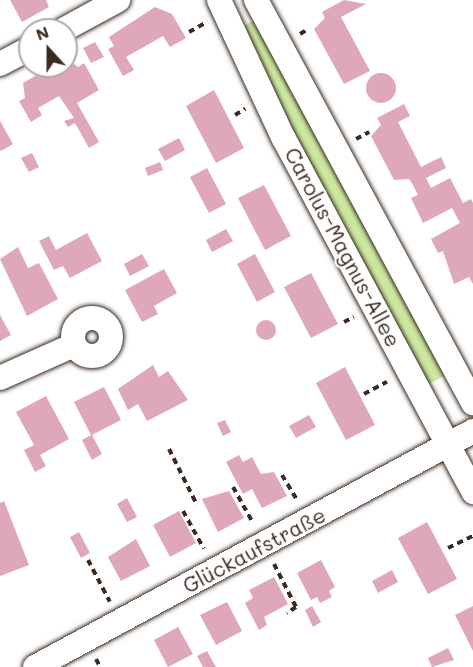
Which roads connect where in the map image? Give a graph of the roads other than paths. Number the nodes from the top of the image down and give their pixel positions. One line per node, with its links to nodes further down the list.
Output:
1 (118, 0): 4 (street)
2 (219, 0): 11 (street, Carolus-Magnus-Allee)
3 (256, 0): 9 (street, Carolus-Magnus-Allee)
4 (78, 22)
5 (18, 54): 6 (street)
6 (0, 64)
7 (74, 345): 8 (street)
8 (0, 378)
9 (473, 403)
10 (473, 431): 11 (street, Glückaufstraße)
11 (449, 444): 12 (street, Carolus-Magnus-Allee); 13 (street, Glückaufstraße)
12 (473, 492)
13 (35, 667)

